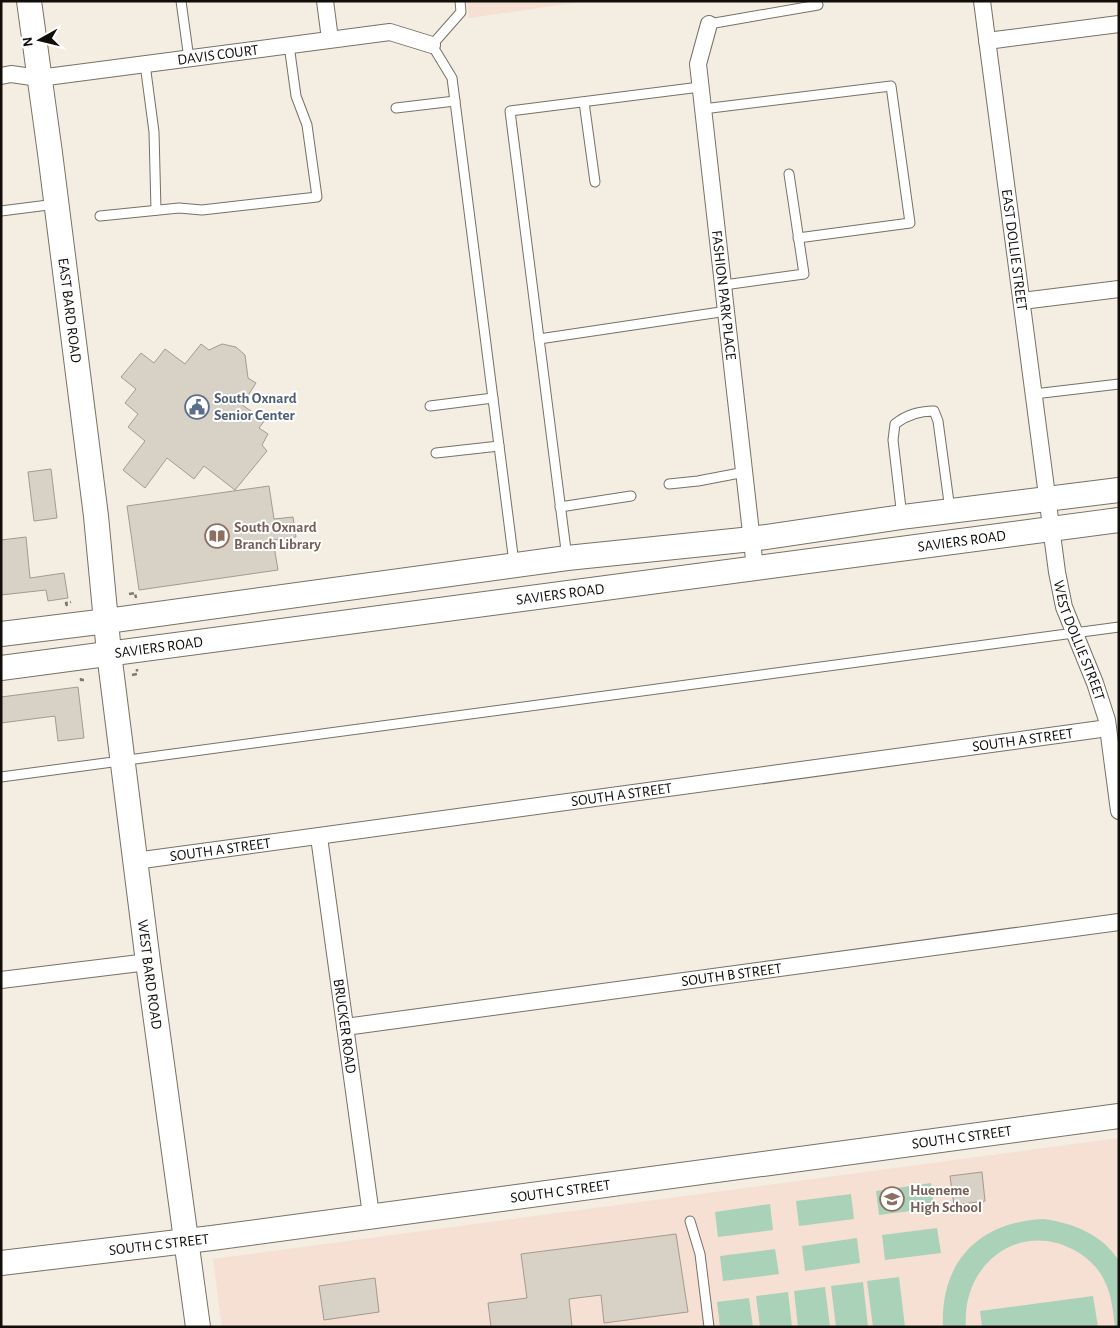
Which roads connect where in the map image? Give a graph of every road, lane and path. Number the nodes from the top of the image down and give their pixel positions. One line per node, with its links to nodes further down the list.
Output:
1 (29, 1): 16 (main road, EAST BARD ROAD)
2 (181, 1): 13 (lane)
3 (325, 1): 9 (street)
4 (460, 1): 12 (lane)
5 (982, 1): 10 (street, EAST DOLLIE STREET)
6 (818, 5): 7 (lane)
7 (709, 24): 17 (street, FASHION PARK PLACE)
8 (1119, 24): 10 (street)
9 (330, 39): 11 (street, DAVIS COURT); 12 (street, DAVIS COURT)
10 (987, 41): 31 (street, EAST DOLLIE STREET)
11 (289, 45): 13 (street, DAVIS COURT); 25 (lane)
12 (432, 45): 18 (lane)
13 (189, 59): 14 (street, DAVIS COURT)
14 (145, 64): 16 (street, DAVIS COURT); 25 (lane)
15 (1, 76): 16 (street, DAVIS COURT)
16 (39, 78): 24 (main road, EAST BARD ROAD)
17 (700, 87): 19 (lane); 21 (street, FASHION PARK PLACE)
18 (455, 101): 20 (lane); 36 (lane)
19 (584, 102): 23 (lane); 33 (lane)
20 (396, 108)
21 (703, 108): 28 (lane); 29 (street, FASHION PARK PLACE)
22 (789, 174): 28 (lane)
23 (595, 182)
24 (56, 204): 26 (lane); 58 (main road, EAST BARD ROAD)
25 (156, 210): 27 (lane)
26 (1, 211)
27 (100, 216)
28 (798, 238): 29 (lane)
29 (724, 285): 32 (street, FASHION PARK PLACE)
30 (1119, 288): 31 (street)
31 (1022, 301): 35 (street, EAST DOLLIE STREET)
32 (727, 311): 33 (lane); 40 (street, FASHION PARK PLACE)
33 (539, 339): 45 (lane)
34 (1119, 384): 35 (lane)
35 (1034, 394): 44 (street, EAST DOLLIE STREET)
36 (493, 398): 37 (lane); 38 (lane)
37 (430, 406)
38 (499, 446): 39 (lane); 52 (lane)
39 (436, 453)
40 (745, 472): 41 (lane); 50 (street, FASHION PARK PLACE)
41 (668, 484)
42 (1119, 490): 44 (main road, SAVIERS ROAD)
43 (631, 496): 45 (lane)
44 (1047, 499): 46 (main road, SAVIERS ROAD); 49 (street, WEST DOLLIE STREET)
45 (560, 508): 51 (lane)
46 (950, 511): 47 (main road, SAVIERS ROAD); 47 (lane)
47 (902, 517): 50 (main road, SAVIERS ROAD)
48 (1119, 520): 49 (main road, SAVIERS ROAD)
49 (1051, 529): 53 (main road, SAVIERS ROAD); 60 (street, WEST DOLLIE STREET)
50 (752, 539): 51 (main road, SAVIERS ROAD); 53 (street, FASHION PARK PLACE)
51 (567, 558): 52 (main road, SAVIERS ROAD)
52 (514, 565): 58 (main road, SAVIERS ROAD)
53 (756, 568): 62 (main road, SAVIERS ROAD)
54 (129, 594): 55 (path)
55 (136, 598)
56 (71, 602): 57 (path)
57 (66, 603)
58 (107, 621): 61 (main road, SAVIERS ROAD); 62 (main road, WEST BARD ROAD)
59 (1119, 627): 60 (lane)
60 (1074, 632): 66 (street, WEST DOLLIE STREET); 67 (lane)
61 (1, 634)
62 (109, 653): 63 (main road, SAVIERS ROAD); 67 (main road, WEST BARD ROAD)
63 (1, 668)
64 (137, 669): 65 (path)
65 (132, 675)
66 (1108, 728): 69 (street, WEST DOLLIE STREET); 70 (street, SOUTH A STREET)
67 (123, 761): 68 (lane); 71 (main road, WEST BARD ROAD)
68 (1, 777)
69 (1119, 811)
70 (319, 836): 71 (street, SOUTH A STREET); 75 (street, BRUCKER ROAD)
71 (135, 862): 73 (main road, WEST BARD ROAD)
72 (1119, 922): 75 (street, SOUTH B STREET)
73 (148, 962): 74 (street); 79 (main road, WEST BARD ROAD)
74 (1, 980)
75 (345, 1027): 77 (street, BRUCKER ROAD)
76 (1119, 1116): 77 (main road, SOUTH C STREET)
77 (371, 1215): 79 (main road, SOUTH C STREET)
78 (690, 1221): 82 (lane)
79 (187, 1241): 80 (main road, SOUTH C STREET); 81 (main road, WEST BARD ROAD)
80 (1, 1264)
81 (198, 1327)
82 (709, 1327)

